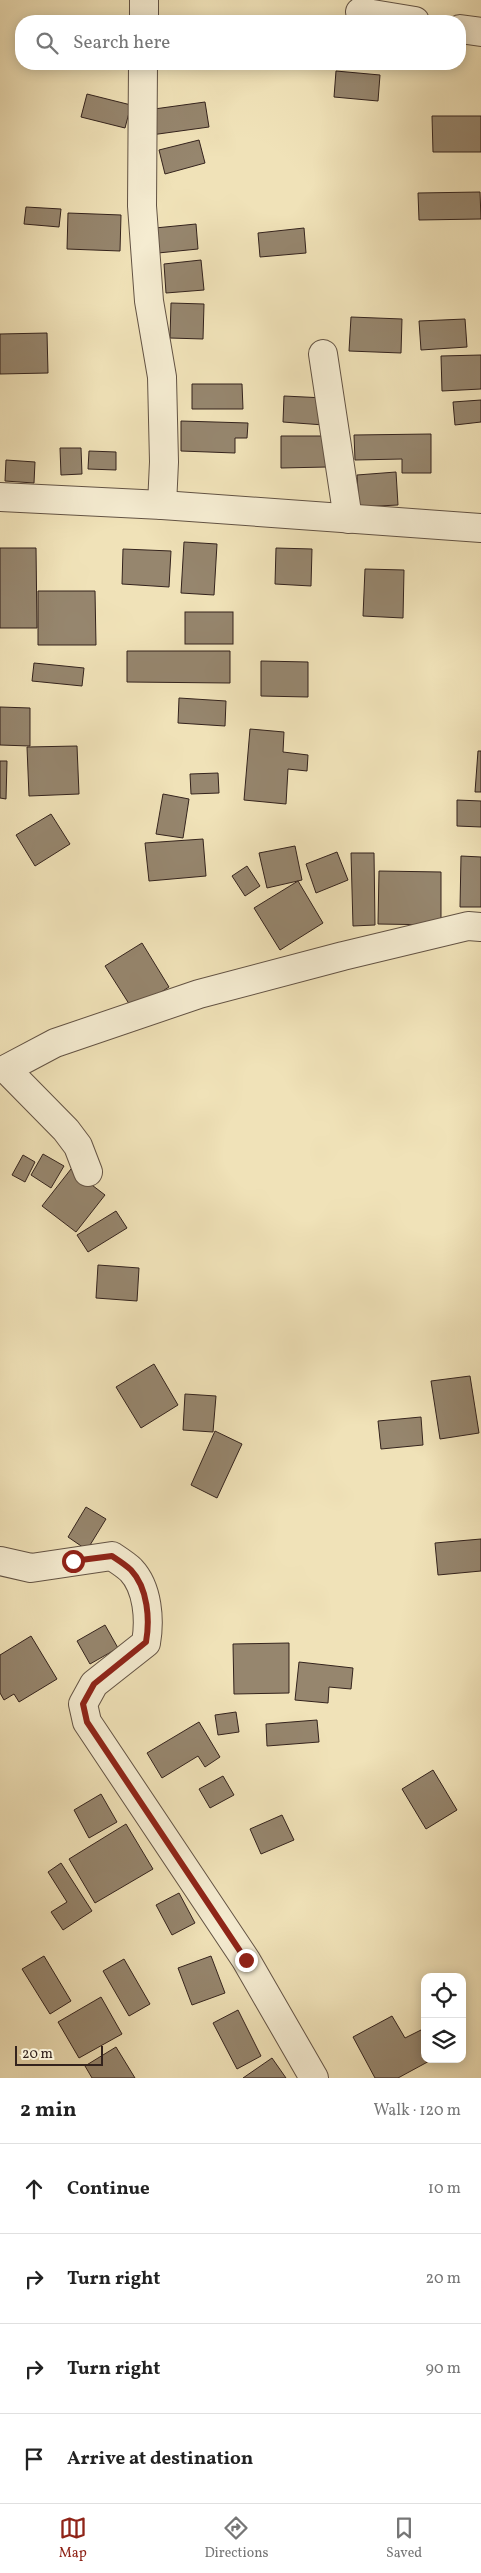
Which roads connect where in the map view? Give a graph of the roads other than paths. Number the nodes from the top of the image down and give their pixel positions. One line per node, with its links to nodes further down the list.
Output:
1 (144, 0): 3 (street)
2 (360, 12): 4 (street)
3 (144, 15)
4 (378, 15)
5 (466, 30): 6 (street)
6 (481, 32)
7 (143, 70): 10 (street)
8 (323, 354): 11 (street)
9 (0, 497): 10 (street)
10 (162, 505): 11 (street)
11 (348, 519): 12 (street)
12 (481, 528)
13 (481, 927): 14 (street)
14 (3, 1066): 15 (street)
15 (88, 1172)
16 (0, 1561): 17 (street)
17 (314, 2078)

